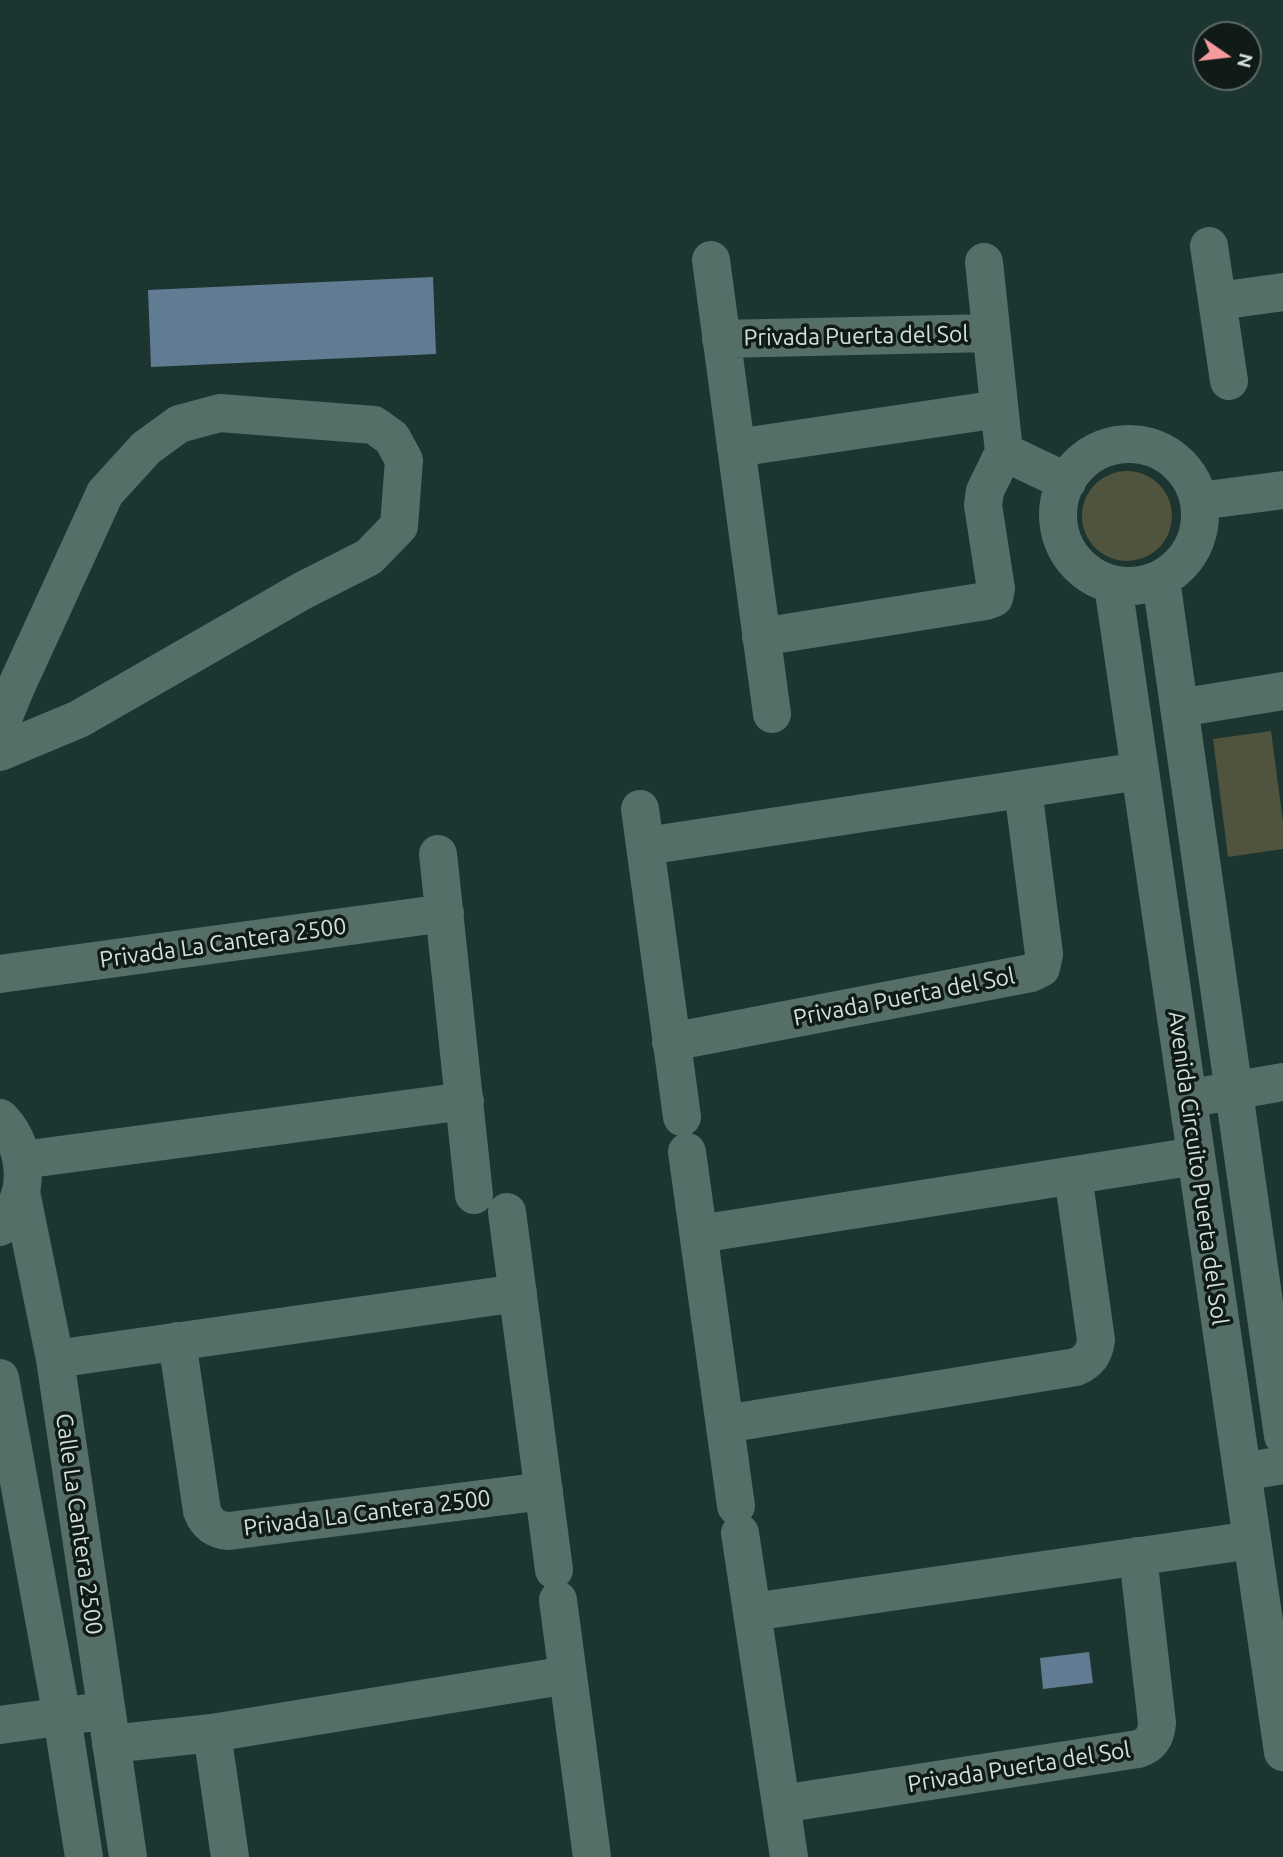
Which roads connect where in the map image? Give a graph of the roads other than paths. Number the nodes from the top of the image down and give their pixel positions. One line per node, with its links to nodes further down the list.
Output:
1 (1209, 246): 5 (street)
2 (710, 260): 7 (street, Privada Puerta del Sol)
3 (984, 262): 6 (street, Privada Puerta del Sol)
4 (1283, 292): 5 (street)
5 (1218, 301): 8 (street)
6 (991, 333): 7 (street, Privada Puerta del Sol); 9 (street, Privada Puerta del Sol)
7 (721, 339): 10 (street, Privada Puerta del Sol)
8 (1229, 381)
9 (999, 409): 10 (street); 11 (street, Privada Puerta del Sol)
10 (736, 447): 17 (street, Privada Puerta del Sol)
11 (1004, 452): 12 (street); 17 (street)
12 (1067, 482): 14 (street); 16 (street)
13 (1283, 489): 14 (street)
14 (1199, 501): 15 (street)
15 (1161, 580): 16 (street); 19 (street, Avenida Circuito Puerta del Sol)
16 (1113, 585): 23 (street, Avenida Circuito Puerta del Sol)
17 (761, 637): 20 (street, Privada Puerta del Sol)
18 (1283, 691): 19 (street)
19 (1179, 708): 32 (street, Avenida Circuito Puerta del Sol)
20 (772, 714)
21 (0, 726): 22 (street)
22 (0, 752)
23 (1140, 771): 24 (street); 33 (street, Avenida Circuito Puerta del Sol)
24 (1023, 789): 26 (street); 30 (street, Privada Puerta del Sol)
25 (640, 809): 26 (street)
26 (646, 846): 30 (street)
27 (438, 854): 28 (street)
28 (446, 913): 29 (street, Privada La Cantera 2500); 34 (street)
29 (0, 974)
30 (671, 1042): 40 (street)
31 (1283, 1082): 32 (street)
32 (1233, 1090): 33 (street); 46 (street, Avenida Circuito Puerta del Sol)
33 (1188, 1098): 36 (street, Avenida Circuito Puerta del Sol)
34 (465, 1101): 38 (street); 41 (street)
35 (0, 1118): 38 (street, Calle La Cantera 2500)
36 (1196, 1156): 37 (street); 48 (street, Avenida Circuito Puerta del Sol)
37 (1073, 1175): 40 (street); 45 (street)
38 (21, 1176): 39 (street); 43 (street, Calle La Cantera 2500)
39 (0, 1227)
40 (699, 1234): 45 (street)
41 (518, 1293): 42 (street); 49 (street)
42 (177, 1341): 43 (street); 49 (street, Privada La Cantera 2500)
43 (55, 1359): 56 (street, Calle La Cantera 2500)
44 (0, 1378): 54 (street, Calle La Cantera 2500)
45 (725, 1424): 52 (street)
46 (1283, 1436)
47 (1283, 1465): 48 (street)
48 (1242, 1472): 50 (street, Avenida Circuito Puerta del Sol)
49 (544, 1491): 53 (street)
50 (1252, 1540): 51 (street); 58 (street, Avenida Circuito Puerta del Sol)
51 (1138, 1556): 52 (street); 59 (street, Privada Puerta del Sol)
52 (752, 1612): 59 (street)
53 (568, 1675): 57 (street); 63 (street)
54 (62, 1717): 55 (street); 56 (street); 60 (street, Calle La Cantera 2500)
55 (0, 1725)
56 (109, 1728): 57 (street); 61 (street, Calle La Cantera 2500)
57 (212, 1732): 62 (street)
58 (1283, 1752)
59 (781, 1804): 64 (street)
60 (84, 1857)
61 (128, 1857)
62 (230, 1857)
63 (592, 1857)
64 (789, 1857)

